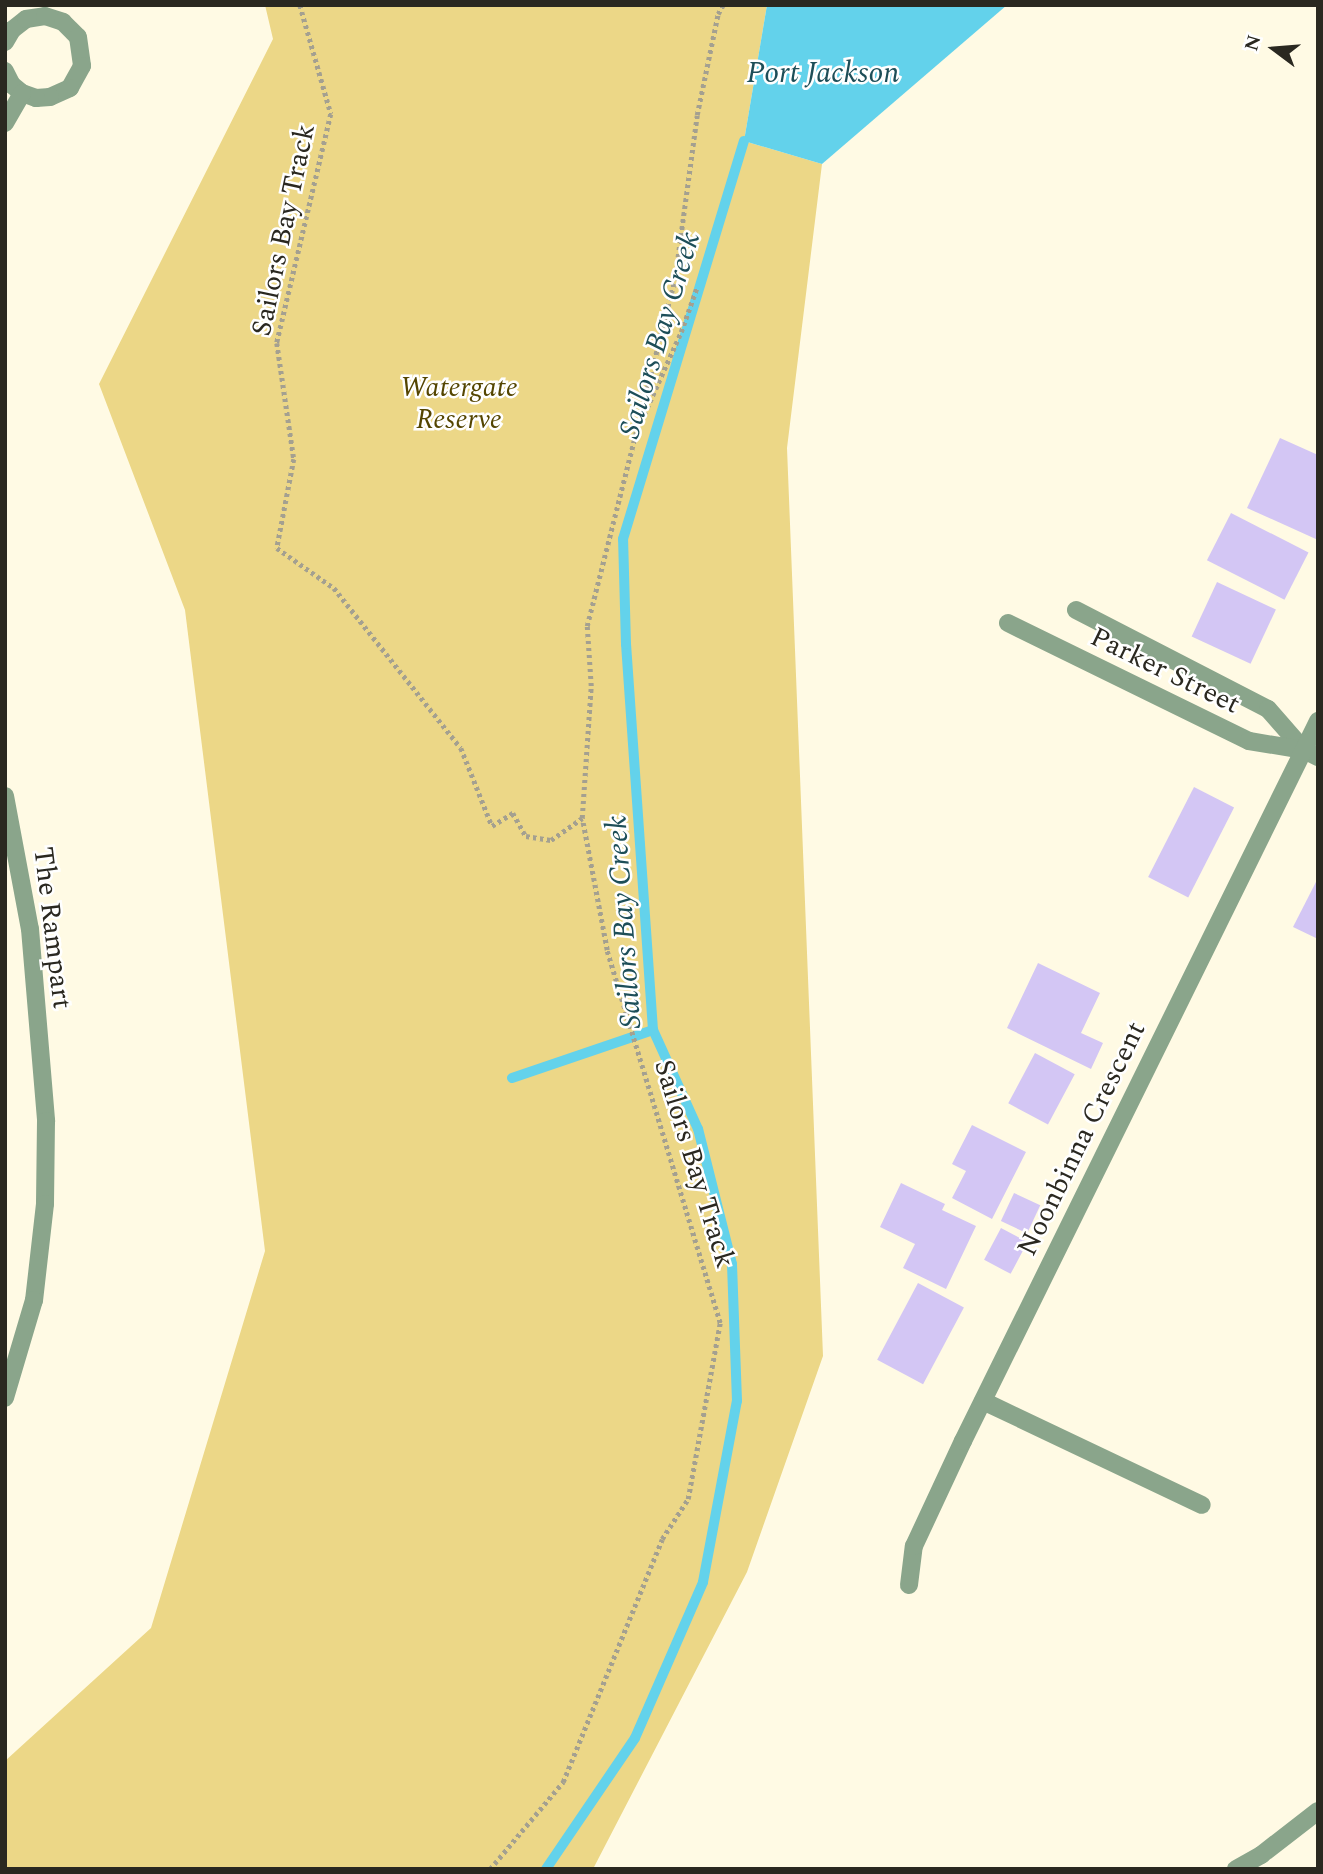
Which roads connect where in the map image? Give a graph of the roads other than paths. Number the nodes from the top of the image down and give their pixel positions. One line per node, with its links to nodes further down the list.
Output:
1 (5, 42): 3 (street)
2 (5, 71): 3 (street)
3 (22, 93): 4 (street)
4 (5, 123)
5 (1076, 610): 8 (street, Parker Street)
6 (1009, 623): 8 (street, Parker Street)
7 (1318, 721): 8 (street, Noonbinna Crescent)
8 (1311, 753): 11 (street, Noonbinna Crescent)
9 (5, 796): 10 (street, The Rampart)
10 (5, 1398)
11 (983, 1401): 12 (street); 13 (street, Noonbinna Crescent)
12 (1202, 1505)
13 (909, 1585)
14 (1318, 1811): 15 (street)
15 (1236, 1869)

